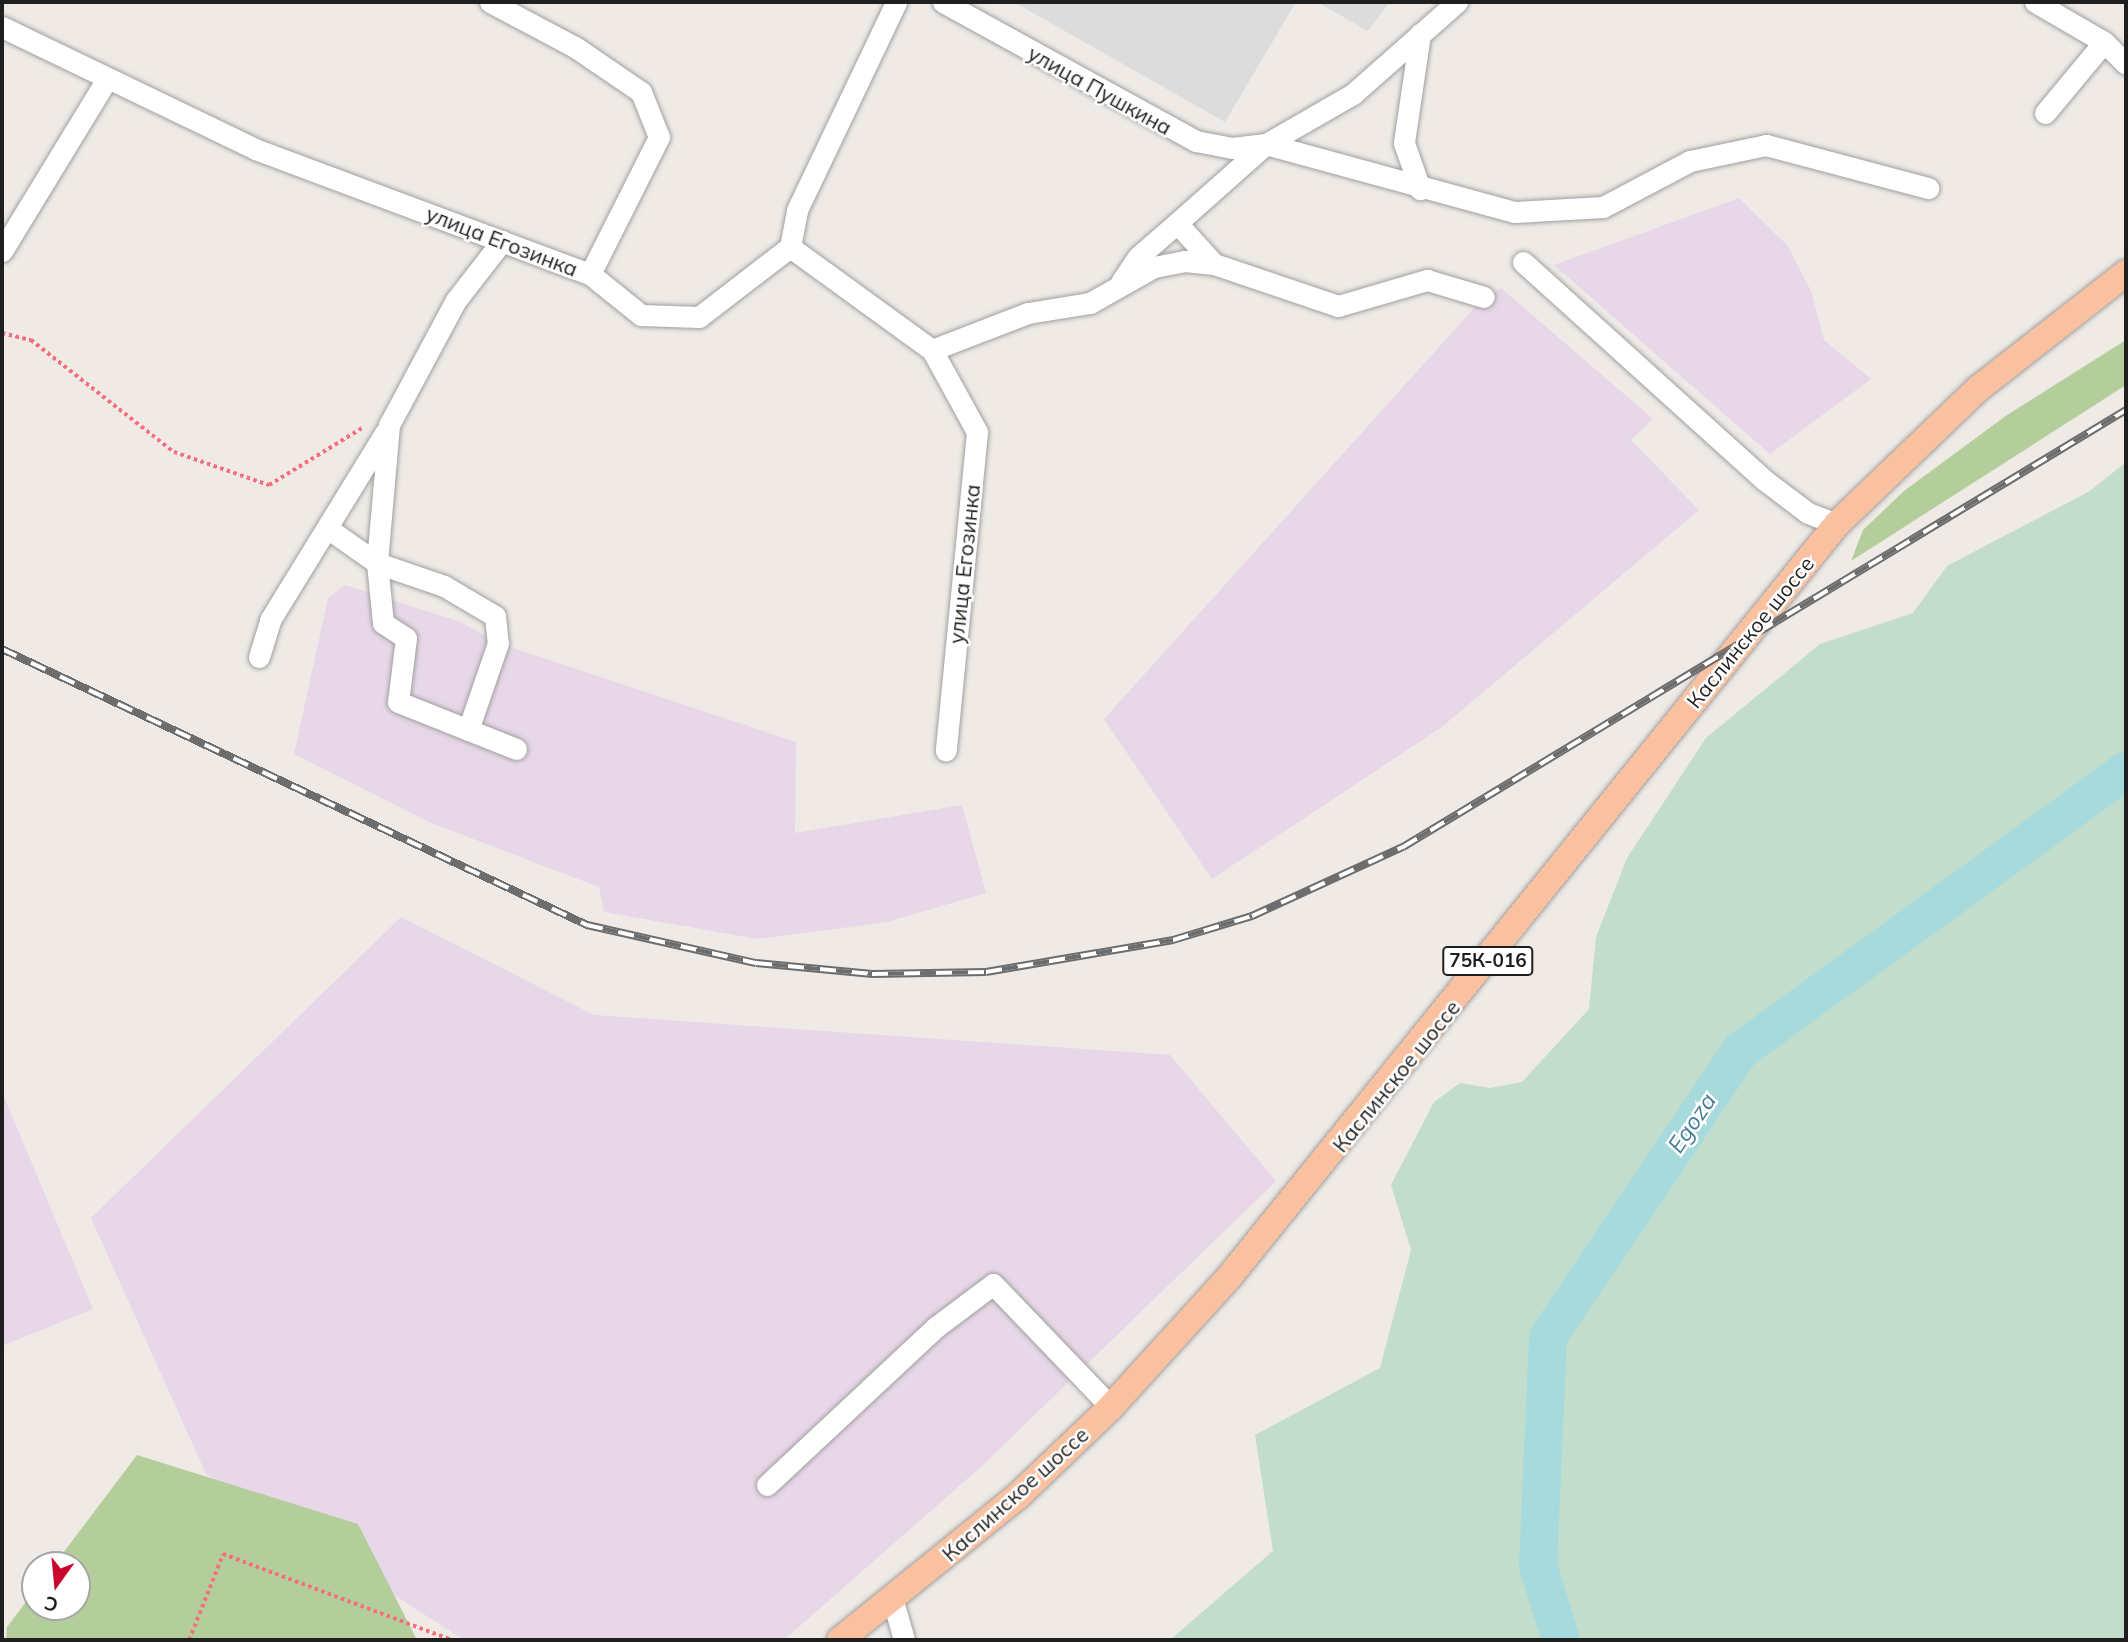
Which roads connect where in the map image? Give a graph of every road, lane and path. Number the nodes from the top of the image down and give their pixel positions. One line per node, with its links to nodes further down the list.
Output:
1 (490, 2): 22 (street)
2 (896, 2): 17 (street)
3 (943, 2): 12 (street, улица Пушкина)
4 (1457, 2): 7 (street)
5 (2035, 2): 8 (street)
6 (2, 27): 10 (street, улица Егозинка)
7 (1420, 34): 12 (street); 14 (street)
8 (2104, 42): 9 (street); 11 (street)
9 (2126, 64)
10 (107, 79): 16 (street, улица Егозинка); 18 (street)
11 (2045, 113)
12 (1266, 144): 14 (street); 15 (street)
13 (1928, 188): 14 (street)
14 (1420, 189)
15 (1177, 223): 20 (street); 23 (street)
16 (502, 241): 22 (street, улица Егозинка); 28 (street)
17 (790, 247): 22 (street, улица Егозинка); 26 (street, улица Егозинка)
18 (2, 251)
19 (1523, 262): 29 (street)
20 (1214, 264): 23 (street); 24 (street)
21 (2126, 273): 29 (main road, Каслинское шоссе / 75К-016)
22 (590, 274)
23 (1118, 287): 26 (street)
24 (1484, 297)
25 (2, 333): 27 (path)
26 (932, 350): 35 (street, улица Егозинка)
27 (368, 425)
28 (389, 425): 30 (street); 31 (street)
29 (1837, 524): 36 (main road, Каслинское шоссе / 75К-016)
30 (330, 530): 31 (street); 32 (street)
31 (377, 563): 33 (street); 33 (street)
32 (259, 657)
33 (468, 730): 34 (street)
34 (516, 749)
35 (946, 750)
36 (1111, 1407): 37 (street); 38 (main road, Каслинское шоссе / 75К-016)
37 (767, 1485)
38 (893, 1601): 41 (main road, Каслинское шоссе / 75К-016); 42 (street)
39 (189, 1640): 40 (path)
40 (452, 1640)
41 (840, 1640)
42 (904, 1640)

